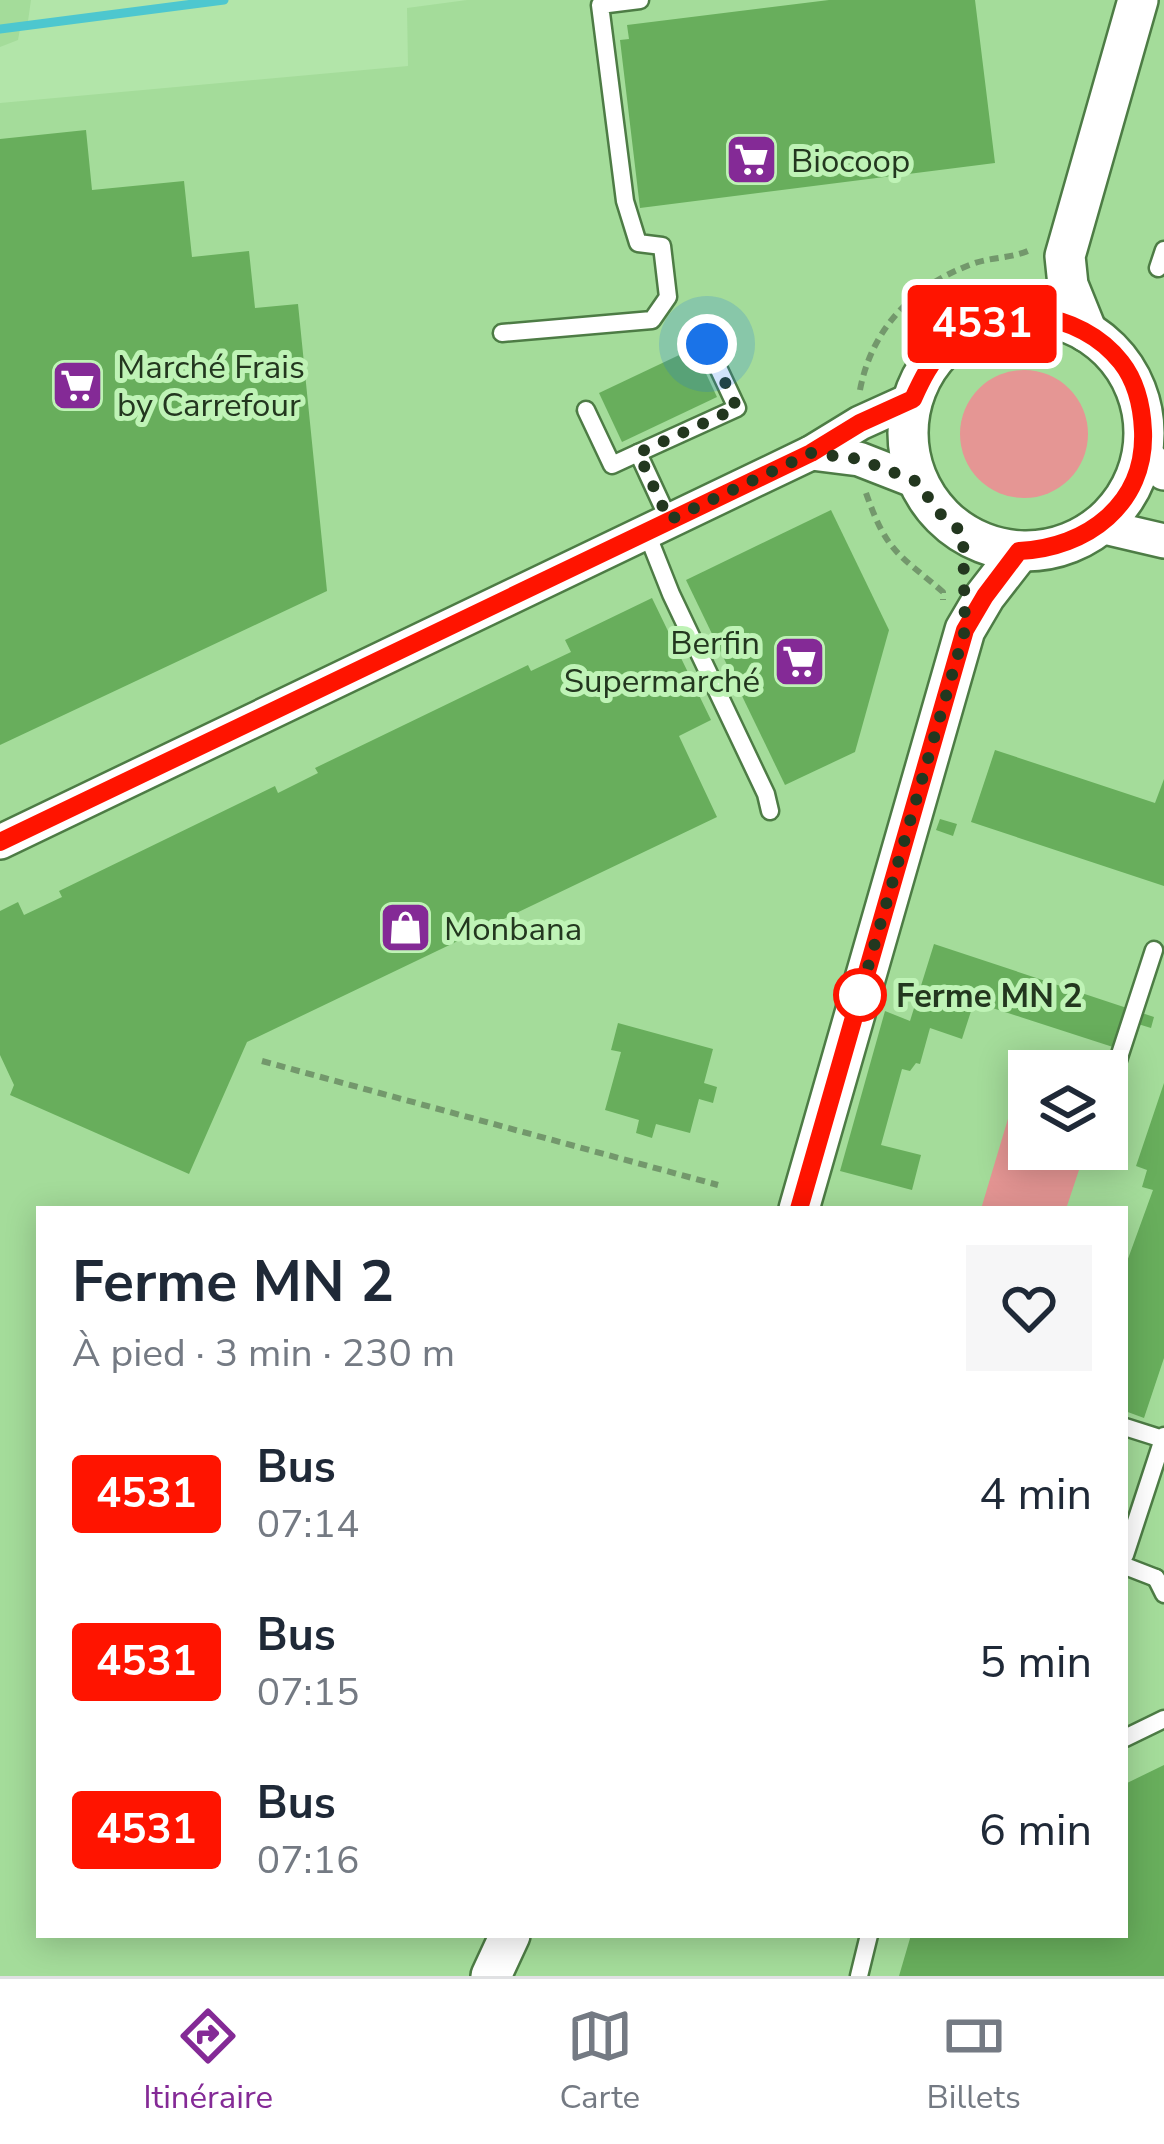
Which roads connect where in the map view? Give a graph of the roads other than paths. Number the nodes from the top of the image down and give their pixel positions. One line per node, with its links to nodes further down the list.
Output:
1 (640, 0): 6 (lane)
2 (1138, 0): 3 (street)
3 (1051, 250): 4 (street); 5 (street)
4 (1011, 316): 5 (street); 8 (street)
5 (1087, 332): 12 (street)
6 (502, 333)
7 (707, 344): 10 (lane)
8 (913, 399): 11 (street); 13 (street)
9 (586, 410): 10 (lane)
10 (638, 453): 14 (lane)
11 (811, 453): 13 (street); 14 (street)
12 (1154, 462): 15 (street)
13 (918, 482): 16 (street)
14 (657, 525): 20 (lane); 21 (street)
15 (1100, 526): 17 (street); 18 (street)
16 (963, 533): 18 (street); 19 (street)
17 (1164, 541)
18 (1019, 551): 19 (street)
19 (954, 617): 24 (street)
20 (770, 812)
21 (0, 842)
22 (1154, 950): 23 (lane)
23 (1121, 1050)
24 (800, 1206)
25 (1128, 1428): 26 (lane)
26 (1164, 1437): 27 (lane)
27 (1128, 1546)
28 (1128, 1567): 29 (lane)
29 (1161, 1582)
30 (1164, 1719): 31 (lane)
31 (1128, 1737)
32 (509, 1938): 34 (street)
33 (870, 1938): 35 (lane)
34 (491, 1976)
35 (859, 1976)

